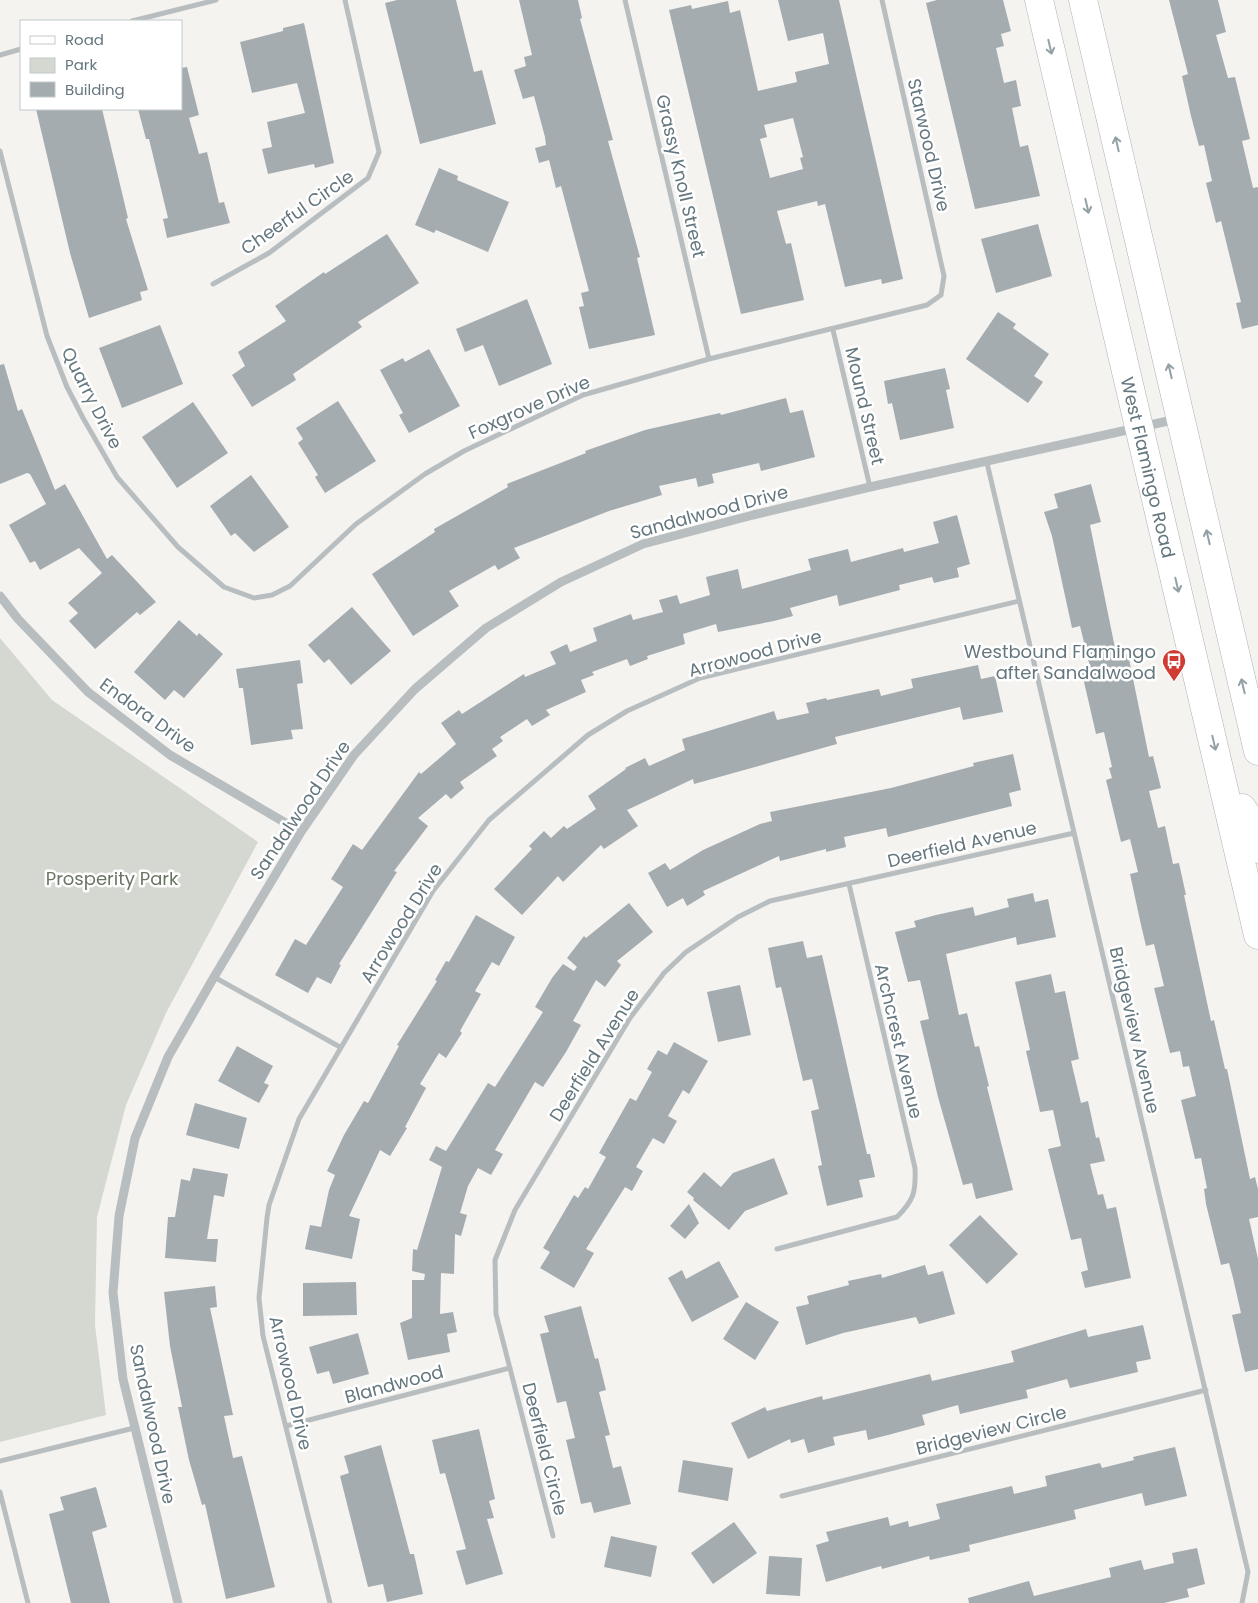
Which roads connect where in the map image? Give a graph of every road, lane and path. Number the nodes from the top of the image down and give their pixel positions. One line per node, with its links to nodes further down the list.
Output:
1 (216, 0): 7 (street)
2 (345, 0): 11 (street, Cheerful Circle)
3 (626, 0): 14 (street, Grassy Knoll Street)
4 (882, 0): 12 (street, Starwood Drive)
5 (1038, 0): 16 (main road, West Flamingo Road, one-way to 16)
6 (1083, 0): 15 (main road, one-way to 6)
7 (136, 20)
8 (20, 49): 9 (street)
9 (0, 55)
10 (0, 151): 20 (street, Quarry Drive)
11 (212, 284)
12 (941, 295): 13 (street, Foxgrove Drive)
13 (833, 330): 14 (street, Foxgrove Drive); 18 (street, Mound Street)
14 (709, 359): 20 (street, Foxgrove Drive)
15 (1181, 418): 16 (street, Sandalwood Drive); 22 (main road, one-way to 15)
16 (1140, 428): 17 (street, Sandalwood Drive); 23 (main road, West Flamingo Road, one-way to 23)
17 (987, 463): 18 (street, Sandalwood Drive); 21 (street, Bridgeview Avenue)
18 (870, 487): 24 (street, Sandalwood Drive)
19 (0, 596): 24 (street, Endora Drive)
20 (254, 598)
21 (1019, 601): 25 (street, Bridgeview Avenue); 30 (street, Arrowood Drive)
22 (1258, 751)
23 (1222, 778): 26 (main road); 28 (main road, West Flamingo Road)
24 (301, 832): 29 (street, Sandalwood Drive)
25 (1074, 832): 27 (street, Deerfield Avenue); 33 (street, Bridgeview Avenue)
26 (1258, 849)
27 (849, 884): 31 (street, Archcrest Avenue); 32 (street, Deerfield Avenue)
28 (1258, 934)
29 (214, 977): 30 (street); 35 (street, Sandalwood Drive)
30 (340, 1047): 34 (street, Arrowood Drive)
31 (777, 1249)
32 (510, 1368): 34 (street, Blandwood); 39 (street, Deerfield Circle)
33 (1206, 1390): 38 (street, Bridgeview Circle); 43 (street, Bridgeview Avenue)
34 (286, 1426): 42 (street, Arrowood Drive)
35 (134, 1428): 36 (street); 41 (street, Sandalwood Drive)
36 (0, 1461)
37 (0, 1492): 40 (street)
38 (782, 1496)
39 (553, 1536)
40 (28, 1603)
41 (178, 1603)
42 (330, 1603)
43 (1242, 1603)

